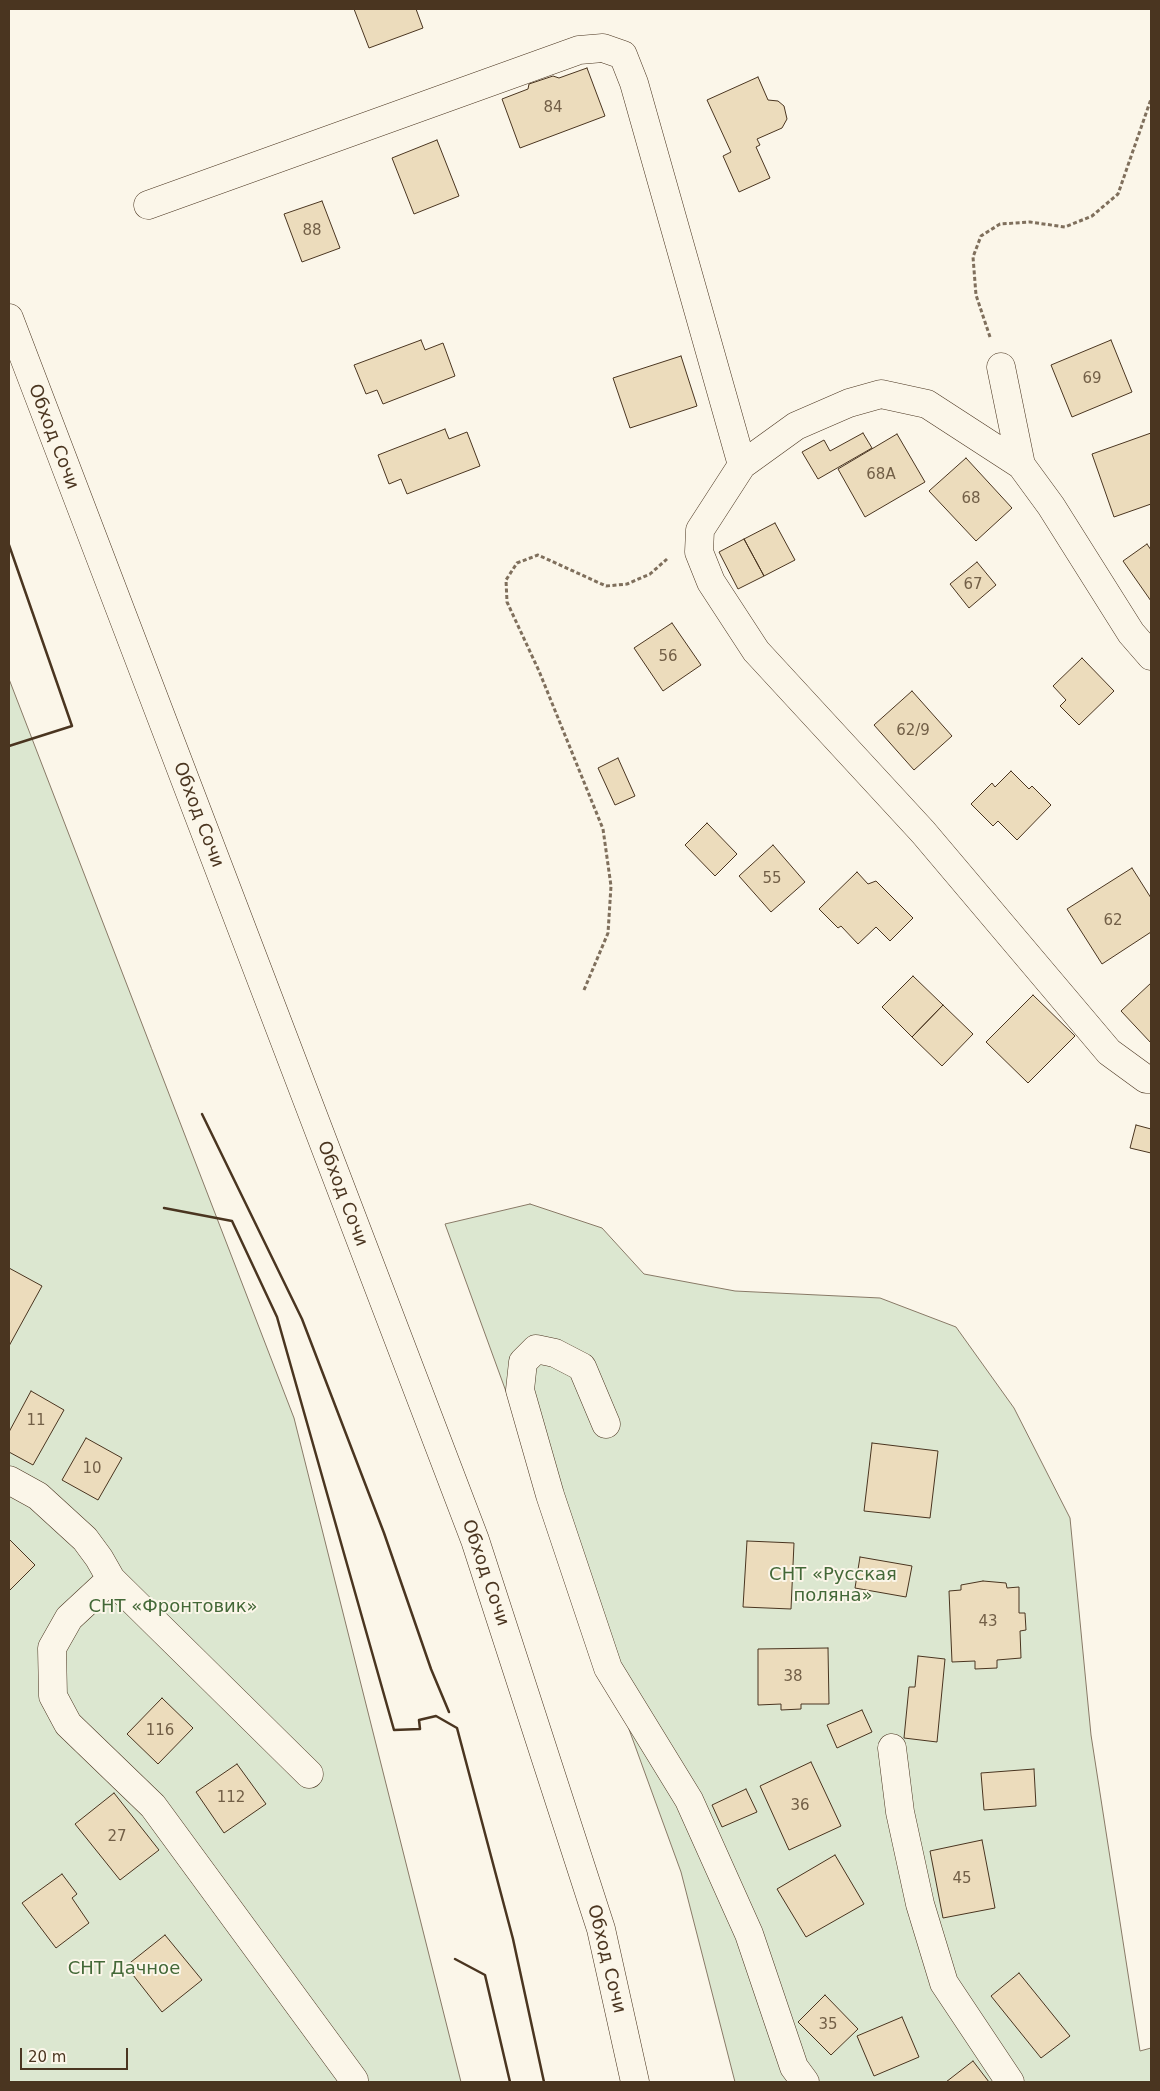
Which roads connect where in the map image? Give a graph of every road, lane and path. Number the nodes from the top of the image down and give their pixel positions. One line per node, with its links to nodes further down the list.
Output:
1 (1151, 99): 4 (path)
2 (148, 206): 5 (main road)
3 (9, 318): 17 (main road, Обход Сочи)
4 (1000, 367): 6 (main road)
5 (742, 465): 6 (main road); 7 (main road)
6 (1021, 465): 8 (main road)
7 (700, 530): 9 (path); 10 (main road)
8 (1151, 656)
9 (584, 990)
10 (1151, 1079)
11 (606, 1424): 18 (main road)
12 (9, 1480): 13 (main road)
13 (111, 1579): 15 (main road); 16 (main road)
14 (892, 1748): 19 (main road)
15 (309, 1774)
16 (354, 2080)
17 (635, 2082)
18 (805, 2082)
19 (1010, 2082)

